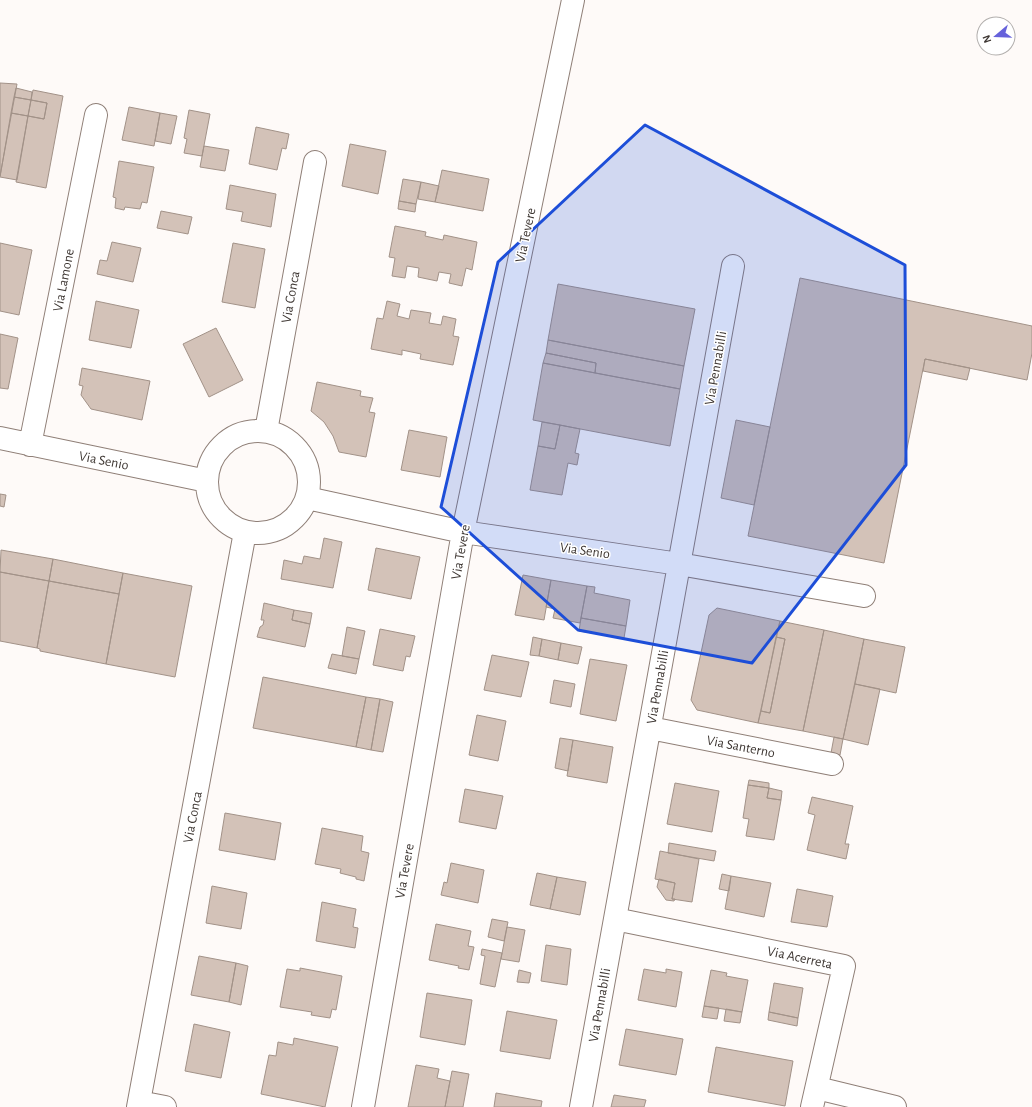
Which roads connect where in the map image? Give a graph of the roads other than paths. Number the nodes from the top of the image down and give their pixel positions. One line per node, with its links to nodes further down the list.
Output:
1 (573, 0): 11 (street, Via Tevere)
2 (96, 115): 7 (street, Via Lamone)
3 (315, 162): 5 (street, Via Conca)
4 (733, 266): 12 (street, Via Pennabilli)
5 (266, 431): 8 (street); 9 (street)
6 (0, 438): 7 (street, Via Senio)
7 (30, 445): 8 (street, Via Senio)
8 (207, 481): 10 (street)
9 (307, 498): 10 (street); 11 (street, Via Senio)
10 (245, 532): 18 (street, Via Conca)
11 (464, 532): 12 (street, Via Senio); 20 (street, Via Tevere)
12 (680, 564): 13 (street, Via Senio); 14 (street, Via Pennabilli)
13 (864, 596)
14 (650, 728): 15 (street, Via Santerno); 16 (street, Via Pennabilli)
15 (832, 764)
16 (615, 919): 17 (street, Via Acerreta); 21 (street, Via Pennabilli)
17 (814, 1097): 22 (street)
18 (138, 1104): 19 (street)
19 (165, 1107)
20 (363, 1107)
21 (581, 1107)
22 (895, 1107)

